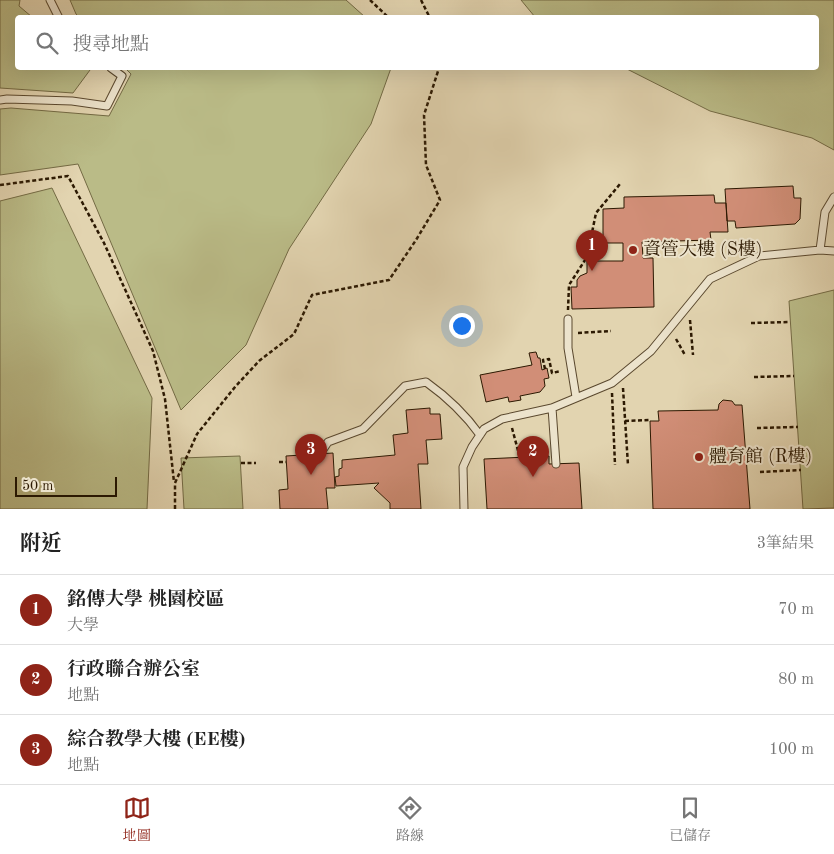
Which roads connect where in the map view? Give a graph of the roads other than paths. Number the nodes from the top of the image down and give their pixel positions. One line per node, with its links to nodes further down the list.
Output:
1 (50, 0): 2 (lane)
2 (58, 15)
3 (114, 70): 4 (lane)
4 (0, 100)
5 (834, 197): 6 (lane)
6 (820, 250): 7 (lane); 9 (lane)
7 (834, 251)
8 (568, 319): 9 (lane)
9 (576, 397): 10 (lane)
10 (552, 408): 11 (lane); 13 (lane)
11 (480, 435): 12 (lane); 14 (lane)
12 (320, 454)
13 (556, 464)
14 (464, 509)

